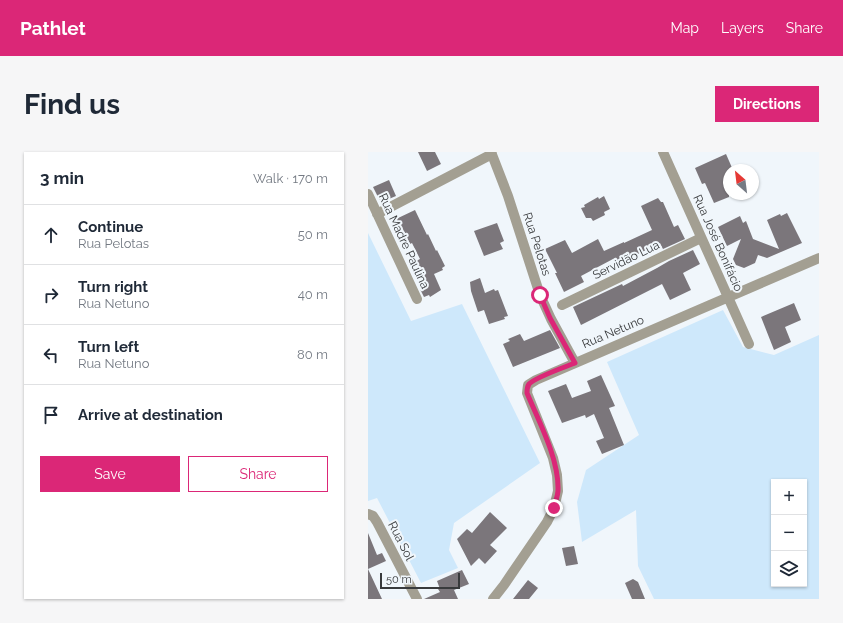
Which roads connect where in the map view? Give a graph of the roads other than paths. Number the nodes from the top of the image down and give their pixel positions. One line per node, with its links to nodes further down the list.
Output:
1 (663, 152): 5 (street, Rua José Bonifácio)
2 (491, 153): 4 (street); 11 (street, Rua Pelotas)
3 (368, 194): 4 (street, Rua Madre Paulina)
4 (377, 214): 8 (street, Rua Madre Paulina)
5 (701, 238): 7 (street, Rua José Bonifácio); 9 (street, Servidão Lua)
6 (819, 258): 7 (street, Rua Netuno)
7 (728, 297): 10 (street, Rua José Bonifácio); 11 (street, Rua Netuno)
8 (417, 299)
9 (562, 305)
10 (749, 344)
11 (575, 363): 14 (street, Rua Netuno)
12 (371, 515): 13 (street, Rua Sol)
13 (417, 599)
14 (492, 599)

